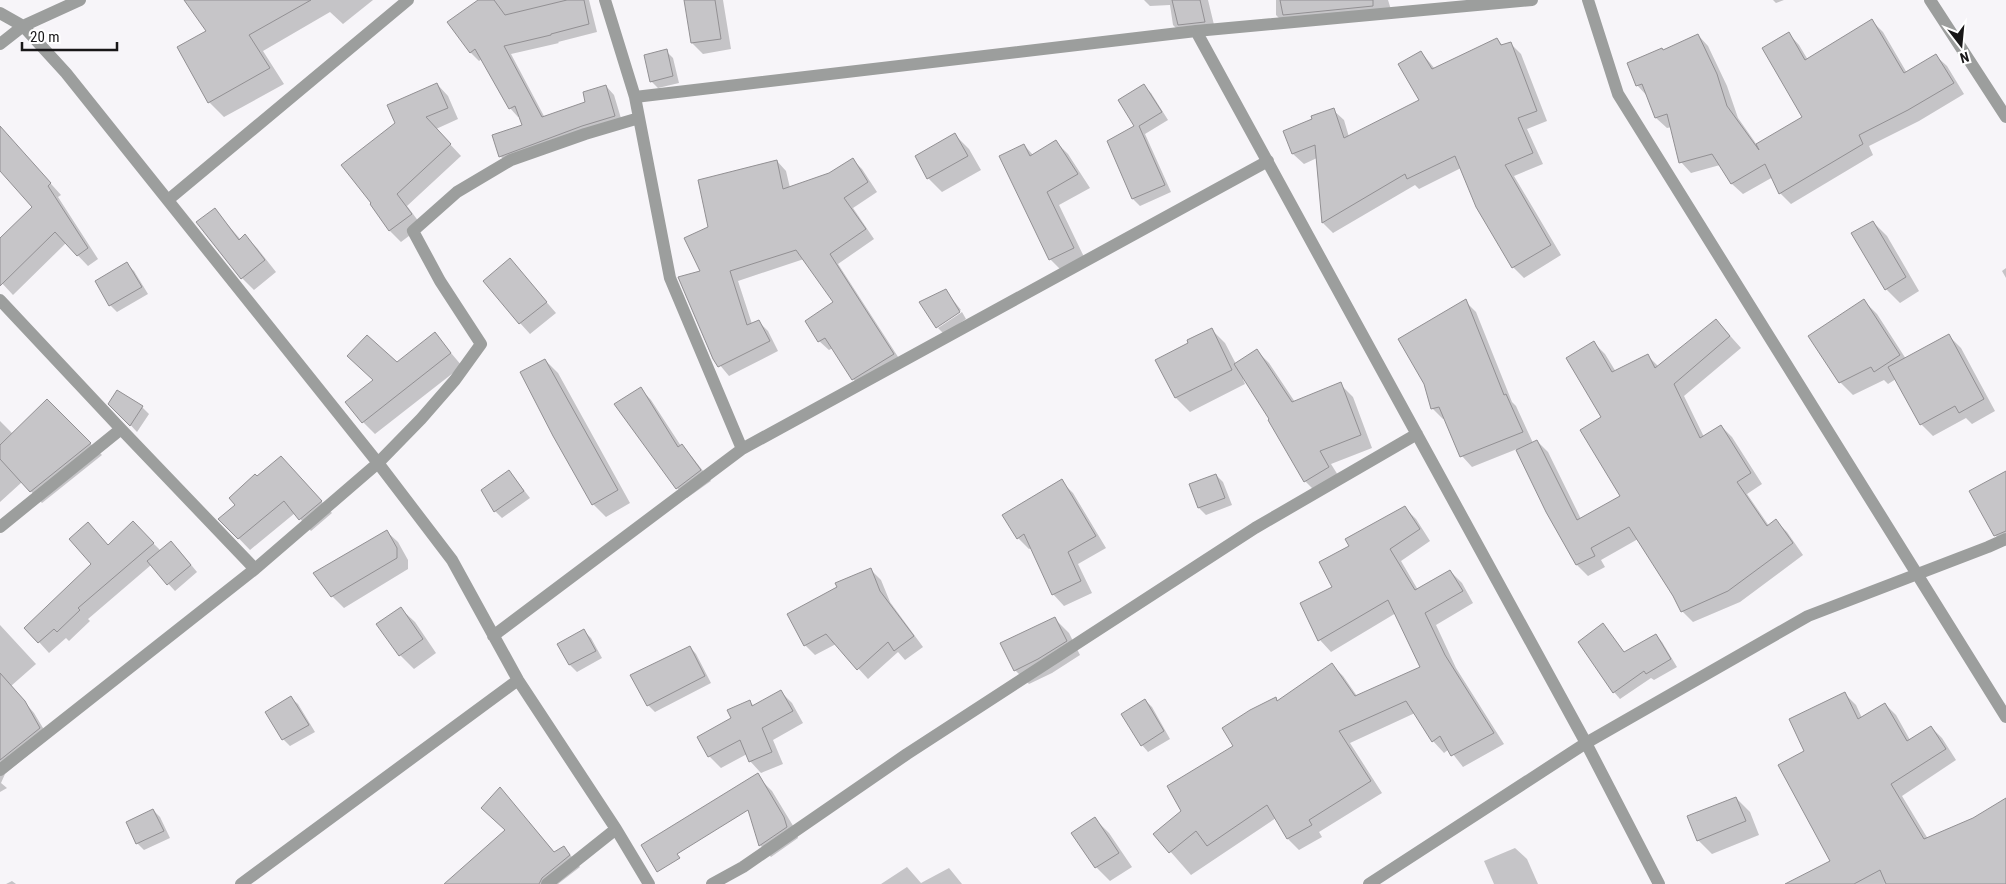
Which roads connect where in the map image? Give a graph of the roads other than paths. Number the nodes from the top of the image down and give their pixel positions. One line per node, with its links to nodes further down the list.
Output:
1 (80, 0): 8 (street)
2 (408, 0): 15 (street)
3 (605, 0): 11 (street)
4 (1532, 0): 9 (street)
5 (1588, 0): 24 (street)
6 (1930, 0): 12 (street)
7 (0, 12): 8 (street)
8 (23, 26): 10 (street); 15 (street)
9 (1196, 30): 11 (street); 14 (street)
10 (0, 44)
11 (635, 96): 13 (street)
12 (2006, 117)
13 (639, 118): 19 (street); 20 (street)
14 (1268, 161): 18 (street); 19 (street)
15 (168, 200): 20 (street)
16 (2, 306): 17 (street)
17 (121, 429): 21 (street); 23 (street)
18 (1417, 434): 28 (street); 34 (street)
19 (742, 449): 25 (street)
20 (378, 463): 23 (street); 25 (street)
21 (0, 527)
22 (2006, 538): 24 (street)
23 (256, 569): 29 (street)
24 (1917, 573): 27 (street); 28 (street)
25 (493, 636): 26 (street)
26 (518, 680): 30 (street); 31 (street)
27 (2006, 717)
28 (1586, 743): 35 (street); 36 (street)
29 (0, 770)
30 (616, 829): 32 (street); 33 (street)
31 (241, 884)
32 (547, 884)
33 (649, 884)
34 (712, 884)
35 (1369, 884)
36 (1659, 884)

